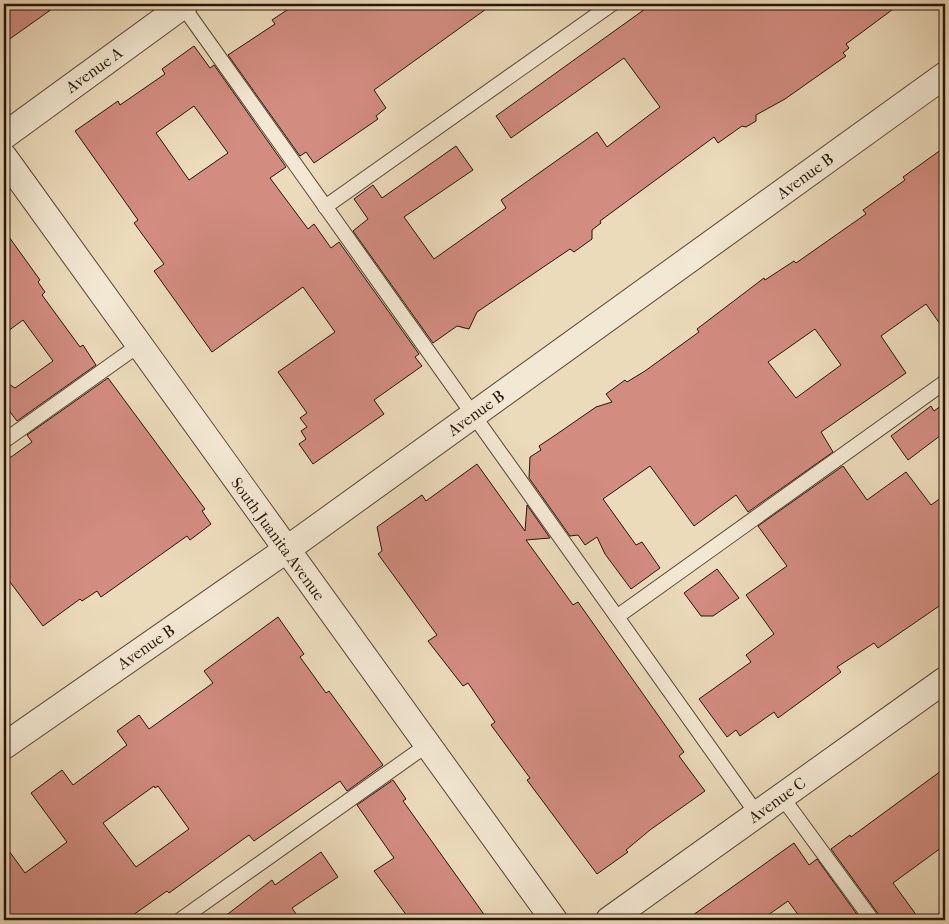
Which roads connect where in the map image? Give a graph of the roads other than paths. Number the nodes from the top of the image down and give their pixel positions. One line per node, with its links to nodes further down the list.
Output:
1 (612, 4): 6 (lane)
2 (184, 5): 4 (street, Avenue A); 6 (lane)
3 (945, 75): 9 (street, Avenue B)
4 (4, 136)
5 (4, 157): 7 (street, South Juanita Avenue)
6 (325, 207): 9 (lane)
7 (139, 344): 10 (lane); 11 (street, South Juanita Avenue)
8 (945, 382): 12 (lane)
9 (473, 414): 11 (street, Avenue B); 12 (lane)
10 (4, 441)
11 (286, 550): 14 (street, South Juanita Avenue); 15 (street, Avenue B)
12 (618, 616): 17 (lane)
13 (945, 680): 16 (street, Avenue C)
14 (427, 745): 18 (lane); 19 (street, South Juanita Avenue)
15 (4, 746)
16 (782, 796): 17 (street, Avenue C); 21 (lane)
17 (757, 814): 20 (street, Avenue C)
18 (180, 920)
19 (554, 920)
20 (610, 920)
21 (872, 920)

